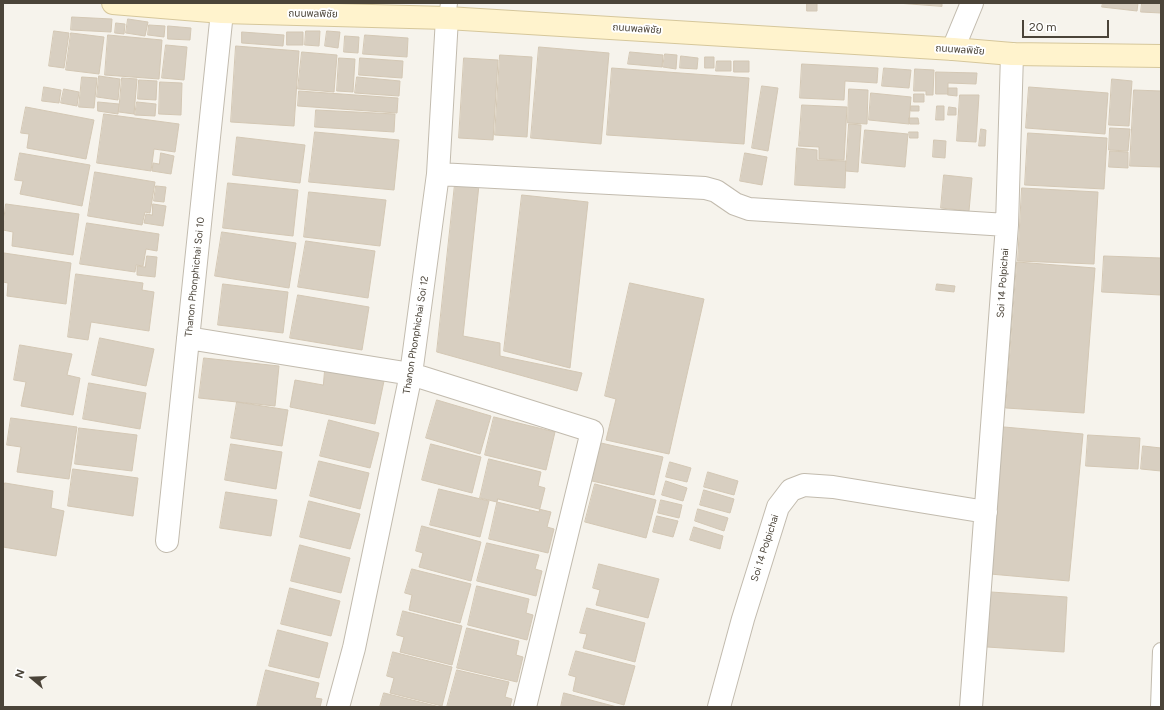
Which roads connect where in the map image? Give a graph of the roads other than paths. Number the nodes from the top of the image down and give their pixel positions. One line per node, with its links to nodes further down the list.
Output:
1 (113, 3): 4 (street, ถนนพลพิชัย)
2 (972, 3): 5 (street)
3 (448, 10): 4 (street, ถนนพลพิชัย); 5 (street, ถนนพลพิชัย); 8 (street, Thanon Phonphichai Soi 12)
4 (222, 12): 10 (street, Thanon Phonphichai Soi 10)
5 (952, 49): 6 (street, ถนนพลพิชัย)
6 (1012, 54): 7 (street, ถนนพลพิชัย); 9 (street, Soi 14 Polpichai)
7 (1161, 56)
8 (438, 174): 9 (street); 11 (street, Thanon Phonphichai Soi 12)
9 (1007, 225): 12 (street, Soi 14 Polpichai)
10 (188, 338): 11 (street); 13 (street, Thanon Phonphichai Soi 10)
11 (411, 374): 15 (street, Thanon Phonphichai Soi 12); 16 (street)
12 (986, 512): 17 (street, Soi 14 Polpichai); 18 (street, Soi 14 Polpichai)
13 (167, 541)
14 (1161, 651): 19 (lane)
15 (338, 707)
16 (525, 707)
17 (719, 707)
18 (971, 707)
19 (1159, 707)

